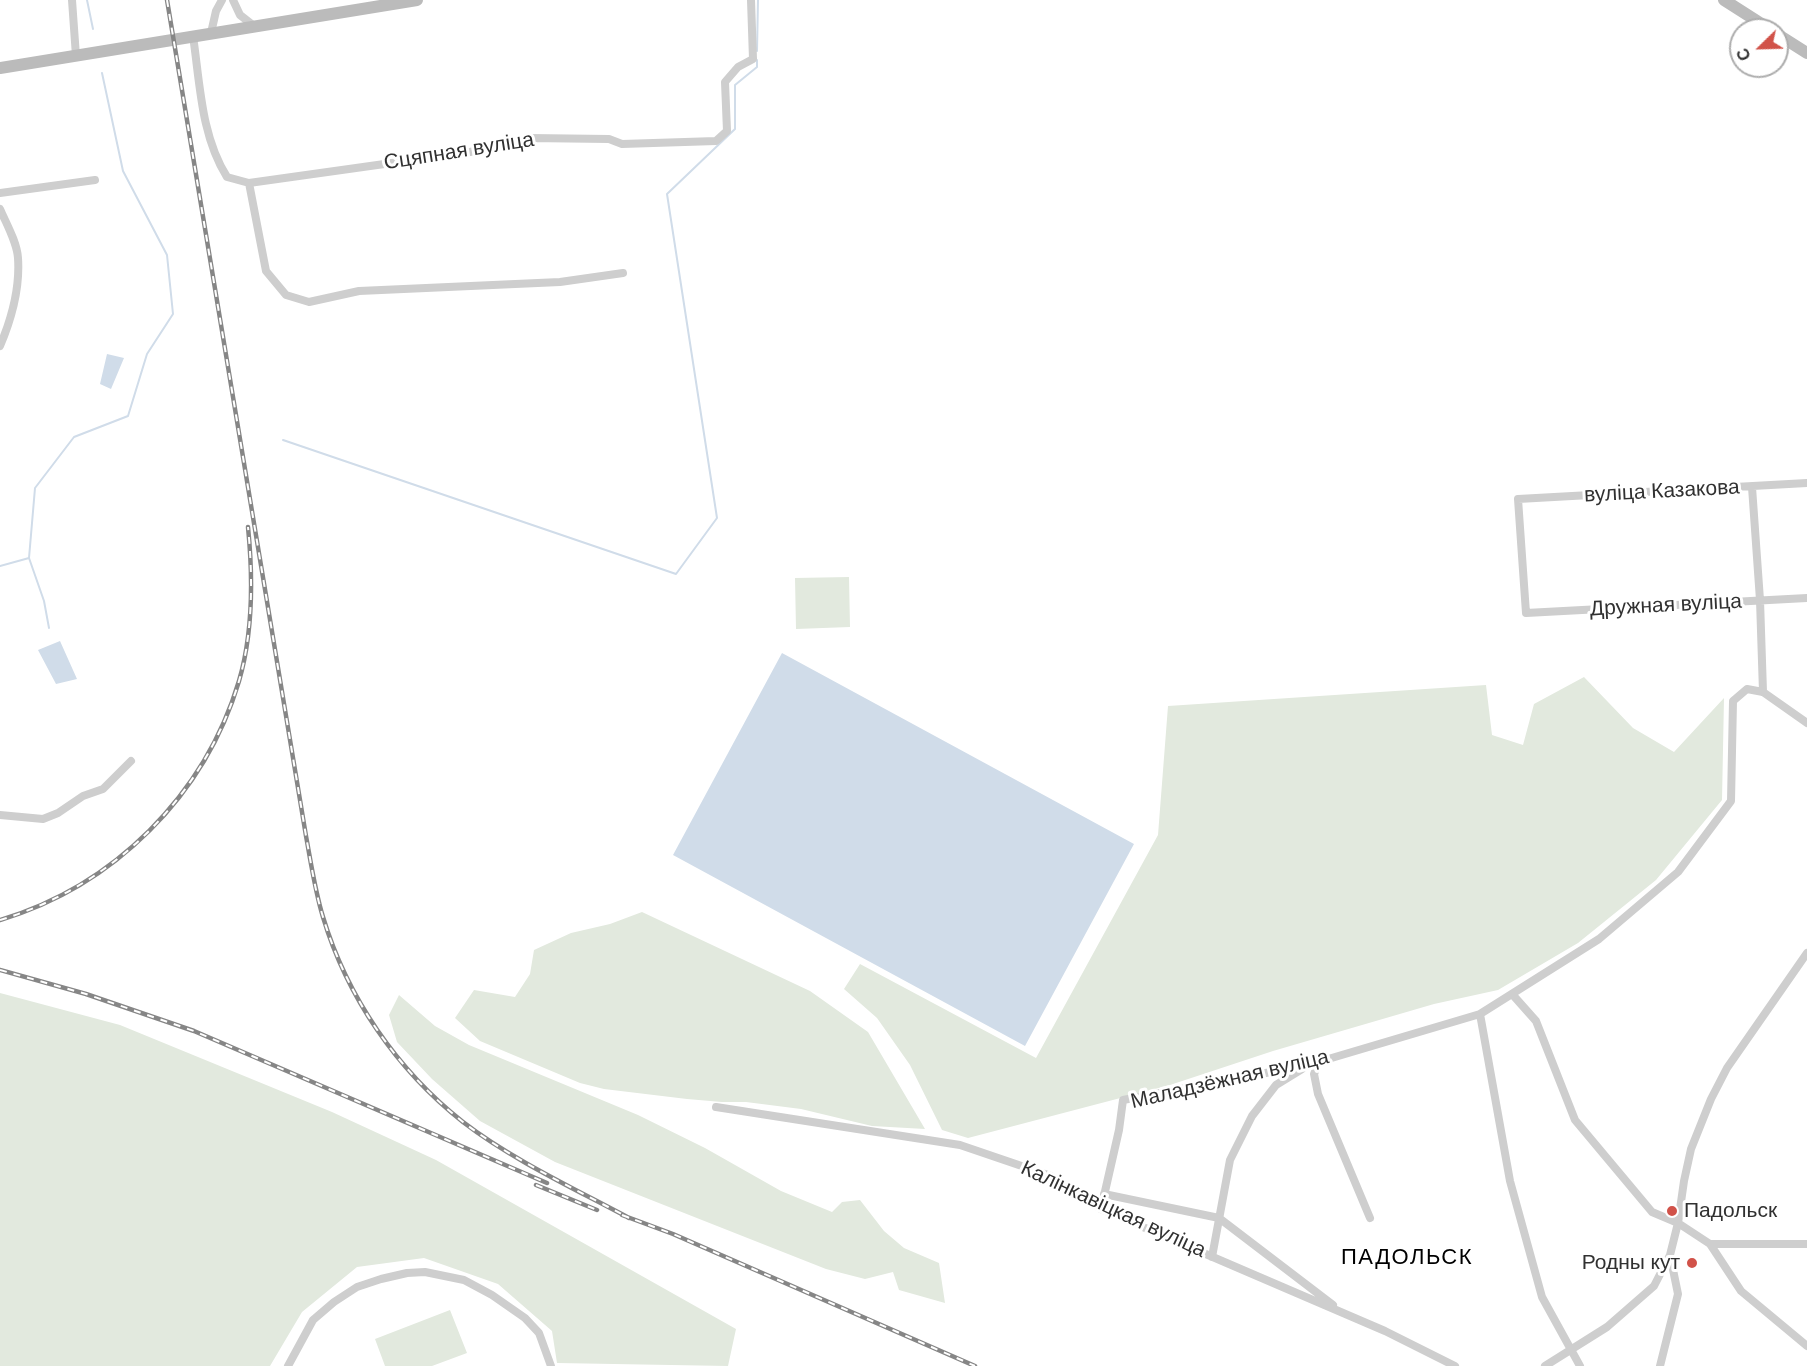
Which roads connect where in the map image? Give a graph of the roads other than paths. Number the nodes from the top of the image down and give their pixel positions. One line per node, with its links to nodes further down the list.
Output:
1 (72, 0): 13 (street)
2 (222, 0): 9 (street)
3 (233, 0): 8 (street)
4 (417, 0): 8 (main road)
5 (751, 0): 16 (street, Сцяпная вуліца)
6 (1724, 0): 7 (main road)
7 (1752, 18)
8 (254, 26): 9 (main road)
9 (211, 33): 10 (main road)
10 (193, 36): 13 (main road); 16 (street)
11 (1789, 42): 12 (main road)
12 (1807, 54)
13 (76, 56): 14 (main road)
14 (0, 68)
15 (95, 180): 17 (street)
16 (249, 183): 19 (street)
17 (0, 193)
18 (0, 209): 20 (street)
19 (623, 273)
20 (0, 346)
21 (1807, 483): 22 (street, вуліца Казакова)
22 (1752, 487): 24 (street); 25 (street, вуліца Казакова)
23 (1807, 598): 24 (street, Дружная вуліца)
24 (1760, 600): 25 (street, Дружная вуліца); 26 (street)
25 (1526, 613)
26 (1763, 692): 27 (street); 31 (street, Маладзёжная вуліца)
27 (1807, 723)
28 (131, 761): 29 (street)
29 (0, 815)
30 (1805, 959): 40 (street)
31 (1512, 994): 32 (street, Маладзёжная вуліца); 40 (street)
32 (1480, 1014): 33 (street, Маладзёжная вуліца); 47 (street)
33 (1319, 1062): 34 (street, Маладзёжная вуліца); 39 (street)
34 (1308, 1065): 36 (street, Маладзёжная вуліца); 38 (street)
35 (716, 1107): 37 (street, Калінкавіцкая вуліца)
36 (1104, 1194): 37 (street); 38 (street)
37 (1101, 1209): 44 (street, Калінкавіцкая вуліца)
38 (1219, 1218): 44 (street); 45 (street)
39 (1370, 1218)
40 (1678, 1223): 41 (street); 43 (street)
41 (1710, 1244): 42 (street); 46 (street)
42 (1807, 1244)
43 (1670, 1255): 47 (street); 53 (street)
44 (1212, 1257): 45 (street, Калінкавіцкая вуліца)
45 (1343, 1313): 50 (street, Калінкавіцкая вуліца)
46 (1807, 1346)
47 (1572, 1350): 51 (street); 52 (street)
48 (288, 1366): 49 (street)
49 (551, 1366)
50 (1455, 1366)
51 (1545, 1366)
52 (1580, 1366)
53 (1660, 1366)

